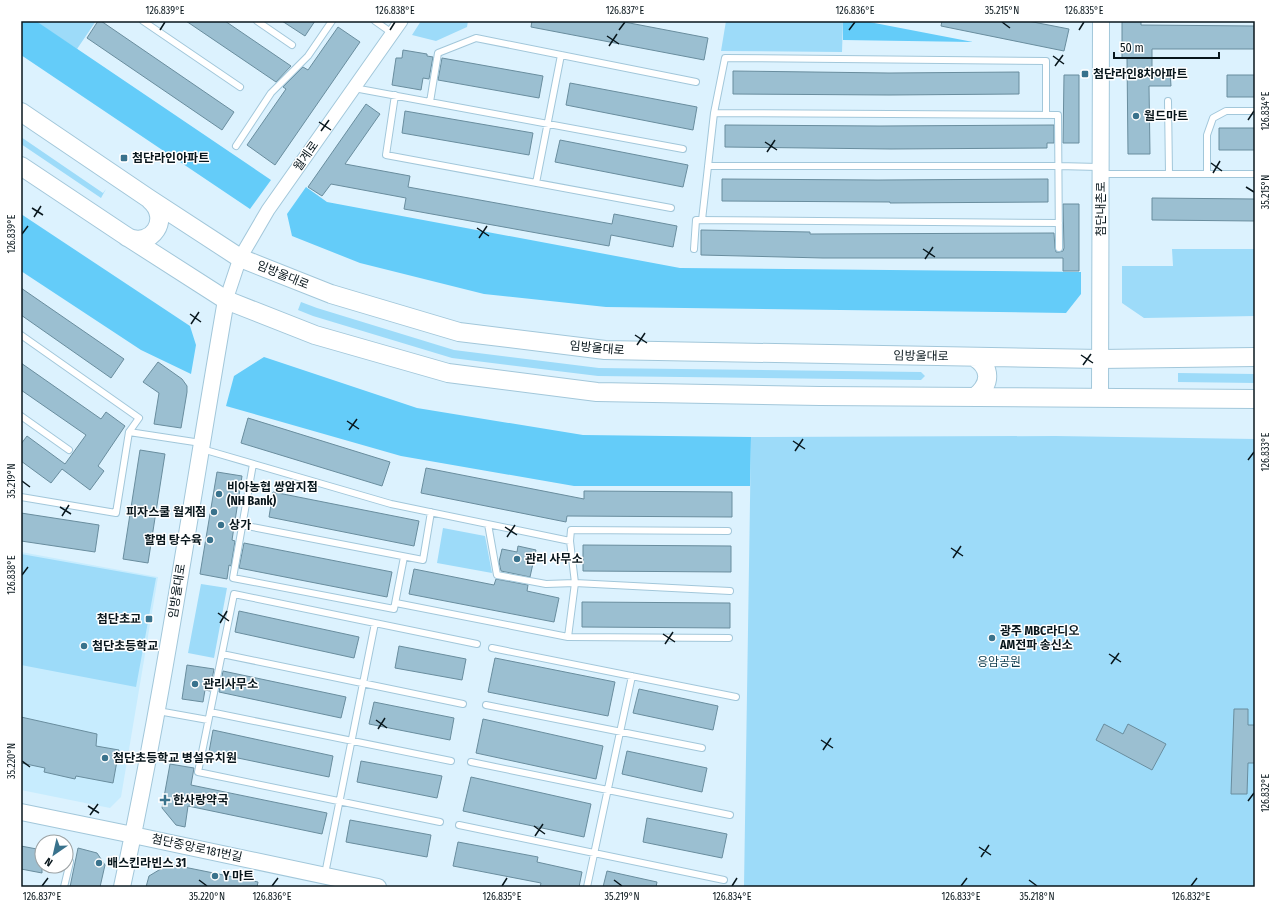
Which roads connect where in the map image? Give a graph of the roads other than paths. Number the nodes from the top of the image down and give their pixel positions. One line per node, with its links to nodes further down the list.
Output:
1 (144, 21): 11 (lane)
2 (257, 21): 8 (lane)
3 (332, 21): 21 (lane)
4 (375, 21): 7 (lane)
5 (401, 21): 7 (street, 월계로)
6 (1101, 21): 26 (street, 첨단내촌로)
7 (392, 33): 12 (street, 월계로)
8 (292, 45)
9 (561, 55): 10 (lane); 15 (lane); 20 (lane)
10 (696, 82)
11 (240, 87)
12 (354, 88): 13 (lane); 38 (street, 월계로)
13 (395, 95): 15 (lane); 30 (lane)
14 (1168, 100): 27 (lane)
15 (430, 102): 20 (lane)
16 (1255, 111): 28 (lane)
17 (21, 112): 31 (main road, 임방울대로)
18 (714, 113): 19 (lane); 19 (lane); 24 (lane)
19 (1046, 114): 25 (lane)
20 (548, 124): 22 (lane); 30 (lane)
21 (236, 146)
22 (683, 149)
23 (21, 166): 35 (main road)
24 (708, 166): 25 (lane); 33 (lane)
25 (1058, 166): 26 (lane); 34 (lane)
26 (1101, 170): 27 (lane); 43 (street, 첨단내촌로)
27 (1170, 174): 28 (lane)
28 (1207, 174): 29 (lane)
29 (1255, 174)
30 (536, 183): 32 (lane)
31 (148, 198): 35 (main road); 38 (main road, 임방울대로)
32 (671, 208)
33 (702, 220): 34 (lane); 37 (lane)
34 (1059, 224): 36 (lane)
35 (123, 234): 39 (main road)
36 (1059, 248)
37 (694, 249)
38 (240, 258): 39 (street, 월계로); 41 (main road, 임방울대로)
39 (226, 300): 44 (main road); 49 (street, 임방울대로)
40 (22, 337): 48 (lane)
41 (974, 357): 43 (main road, 임방울대로); 44 (main road)
42 (1255, 357): 43 (main road, 임방울대로)
43 (1100, 359): 45 (street, 첨단내촌로)
44 (975, 397): 45 (main road)
45 (1100, 398): 46 (main road)
46 (1255, 399)
47 (21, 416): 50 (lane)
48 (129, 432): 49 (lane); 52 (lane)
49 (201, 446): 51 (lane); 73 (street, 임방울대로)
50 (69, 450)
51 (253, 464): 53 (lane); 55 (lane)
52 (21, 497)
53 (432, 512): 54 (lane); 58 (lane)
54 (488, 524): 57 (lane); 59 (lane)
55 (242, 525): 58 (lane); 61 (lane)
56 (728, 532): 57 (lane)
57 (570, 542): 59 (lane)
58 (404, 557): 61 (lane)
59 (575, 583): 60 (lane); 63 (lane)
60 (730, 591)
61 (396, 603): 63 (lane)
62 (375, 623): 65 (lane); 67 (lane); 69 (lane)
63 (568, 637): 64 (lane)
64 (729, 638)
65 (477, 644)
66 (492, 648): 68 (lane)
67 (222, 654): 69 (lane); 74 (lane)
68 (632, 676): 70 (lane); 76 (lane)
69 (363, 683): 71 (lane); 77 (lane)
70 (736, 697)
71 (463, 704)
72 (486, 705): 76 (lane)
73 (158, 712): 75 (lane); 87 (street, 임방울대로)
74 (210, 712): 75 (lane); 77 (lane)
75 (208, 720): 82 (lane)
76 (620, 731): 78 (lane); 81 (lane)
77 (352, 741): 79 (lane); 82 (lane)
78 (702, 748)
79 (451, 762)
80 (471, 762): 81 (lane)
81 (607, 790): 84 (lane); 88 (lane)
82 (340, 802): 85 (lane); 90 (lane)
83 (21, 812): 87 (street, 첨단중앙로181번길)
84 (730, 815)
85 (440, 822)
86 (459, 825): 88 (lane)
87 (133, 835): 90 (street, 첨단중앙로181번길); 93 (street)
88 (594, 853): 91 (lane); 95 (lane)
89 (67, 874): 92 (lane)
90 (325, 876): 94 (street, 첨단중앙로181번길)
91 (724, 880)
92 (64, 887)
93 (122, 887)
94 (378, 887)
95 (586, 887)

